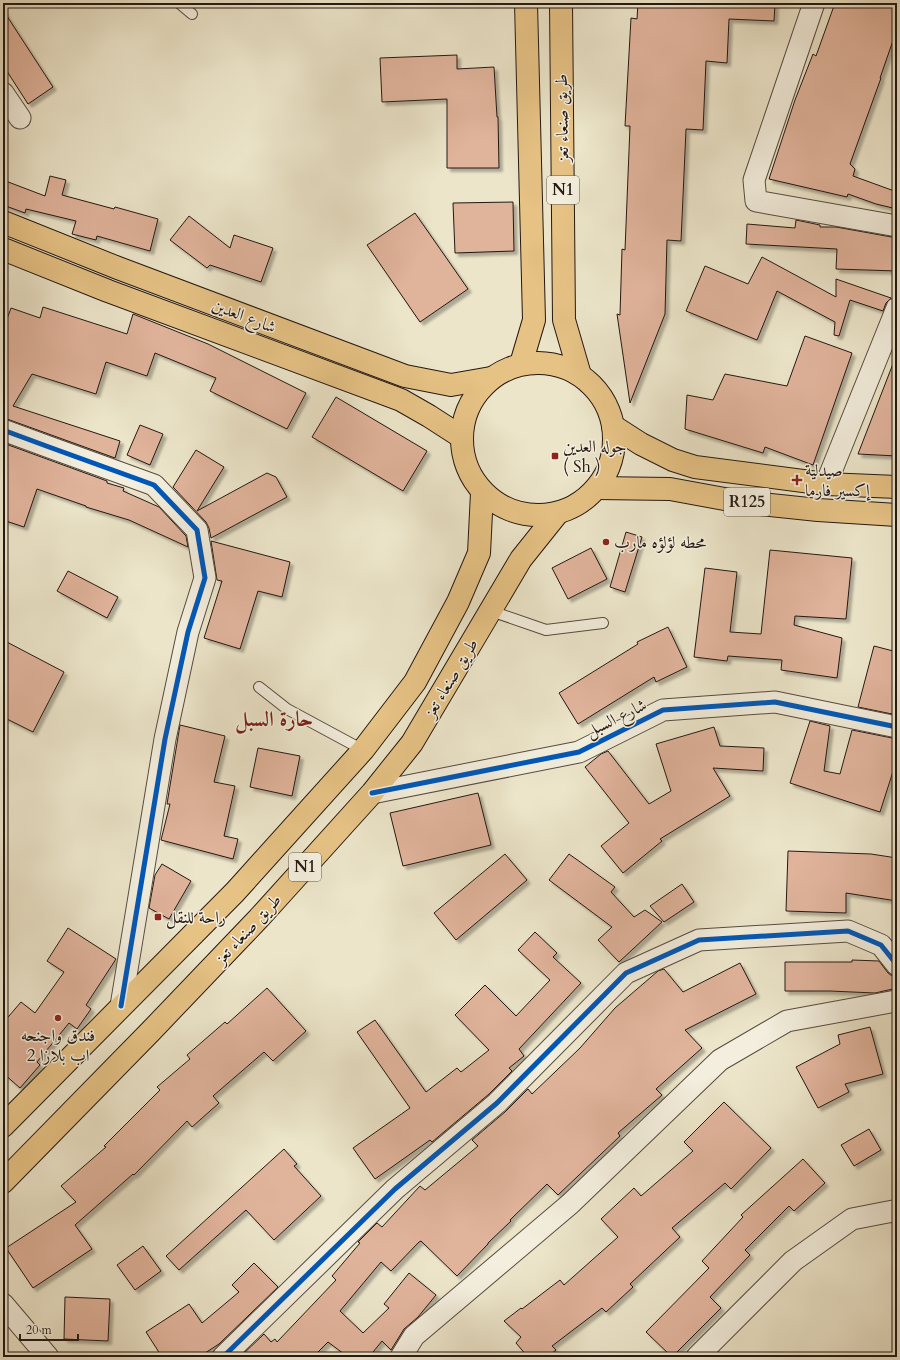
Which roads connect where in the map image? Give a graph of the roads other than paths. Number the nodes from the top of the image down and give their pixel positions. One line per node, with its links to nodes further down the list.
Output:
1 (179, 3): 5 (lane)
2 (526, 3): 12 (main road, طريق صنعاء تعز / N1)
3 (561, 3): 13 (main road, طريق صنعاء تعز / N1)
4 (814, 3): 9 (street)
5 (192, 14)
6 (3, 94): 7 (street)
7 (20, 118)
8 (3, 222): 14 (main road, شارع العدين)
9 (897, 226)
10 (3, 249): 17 (main road, شارع العدين)
11 (897, 308): 18 (street)
12 (521, 364): 13 (main road); 14 (main road)
13 (580, 375): 15 (main road)
14 (491, 378): 17 (main road)
15 (613, 426): 18 (main road, R125); 20 (main road)
16 (3, 430): 32 (street)
17 (460, 436): 21 (main road)
18 (826, 484): 19 (main road, R125)
19 (897, 487)
20 (597, 488): 22 (main road); 23 (main road, R125)
21 (482, 493): 22 (main road); 28 (main road, طريق صنعاء تعز / N1)
22 (557, 514): 24 (main road, طريق صنعاء تعز / N1)
23 (897, 515)
24 (491, 611): 25 (lane); 29 (main road, طريق صنعاء تعز / N1)
25 (604, 623)
26 (259, 687): 28 (lane)
27 (897, 727): 29 (street, شارع السبل)
28 (363, 750): 32 (main road, طريق صنعاء تعز / N1)
29 (372, 793): 34 (main road, طريق صنعاء تعز / N1)
30 (897, 965): 38 (street)
31 (897, 1000): 39 (street)
32 (122, 1006): 33 (main road, طريق صنعاء تعز / N1)
33 (3, 1126)
34 (3, 1182)
35 (897, 1213): 40 (street)
36 (3, 1304): 37 (street)
37 (48, 1357)
38 (223, 1357)
39 (401, 1357)
40 (697, 1357)

